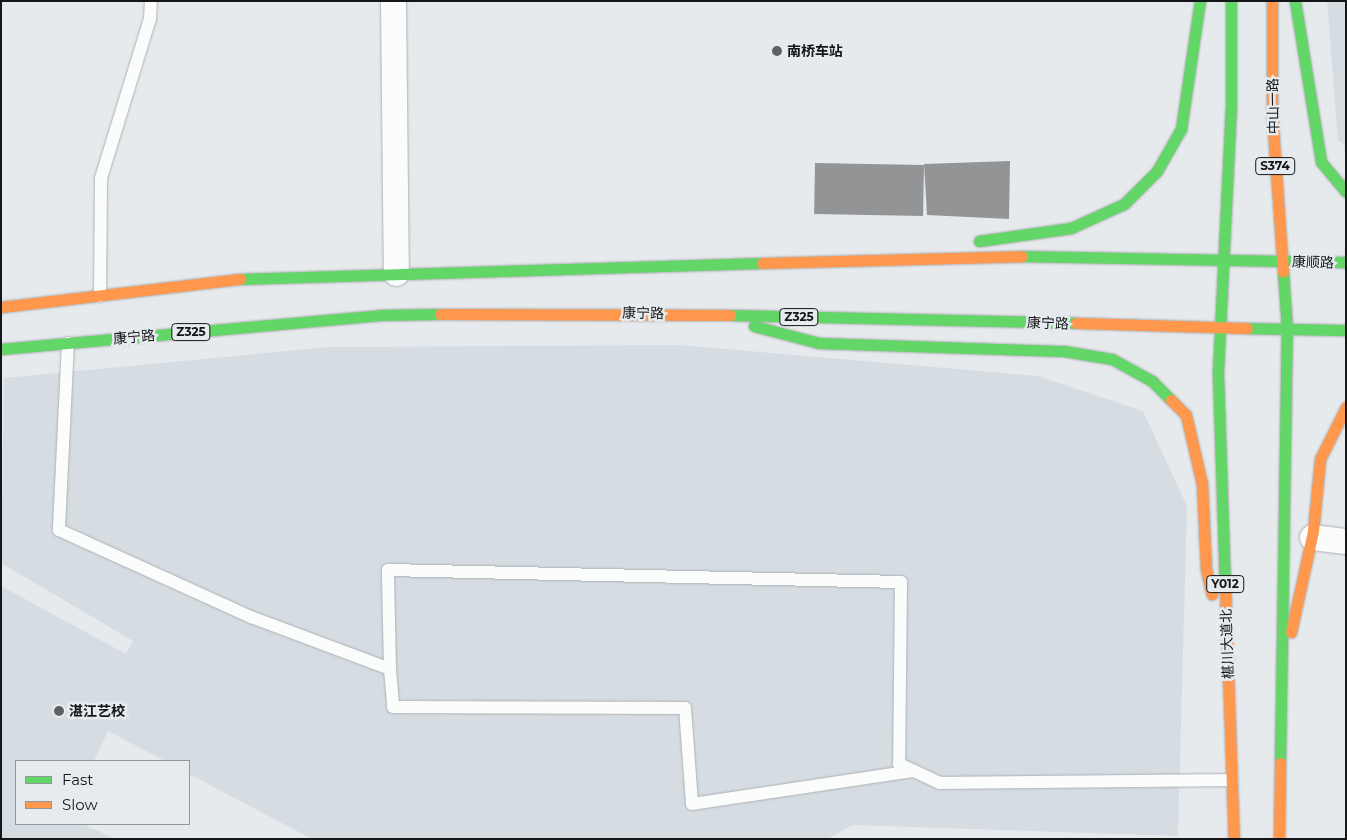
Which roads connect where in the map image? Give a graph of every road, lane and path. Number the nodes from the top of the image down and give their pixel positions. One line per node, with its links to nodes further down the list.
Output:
1 (151, 1): 15 (lane)
2 (393, 1): 14 (street)
3 (1200, 1): 8 (main road)
4 (1230, 1): 11 (main road)
5 (1272, 1): 10 (main road, 中山一路 / S374)
6 (1295, 1): 7 (main road)
7 (1346, 192)
8 (965, 241)
9 (782, 250): 13 (main road)
10 (1281, 261): 11 (main road); 12 (main road, 康顺路); 19 (main road, 中山一路 / S374)
11 (1220, 262): 13 (main road); 18 (main road)
12 (1346, 262)
13 (718, 265): 14 (main road)
14 (396, 273): 15 (main road)
15 (100, 296): 16 (main road)
16 (1, 307)
17 (711, 315): 18 (main road, 康宁路 / Z325); 21 (main road, 康宁路 / Z325); 26 (main road)
18 (1218, 330): 19 (main road, 康宁路); 26 (main road, 椹川大道北 / Y012)
19 (1286, 330): 20 (main road); 28 (main road)
20 (1346, 330)
21 (68, 343): 22 (main road, 康宁路 / Z325); 27 (lane)
22 (1, 350)
23 (1346, 407): 24 (main road)
24 (1312, 537): 25 (street); 28 (main road)
25 (1346, 541)
26 (1228, 654): 30 (main road, 椹川大道北 / Y012)
27 (390, 669): 29 (lane); 29 (lane)
28 (1281, 670): 32 (main road)
29 (914, 771): 30 (lane)
30 (1232, 780): 31 (main road, 椹川大道北 / Y012)
31 (1234, 839)
32 (1279, 839)

